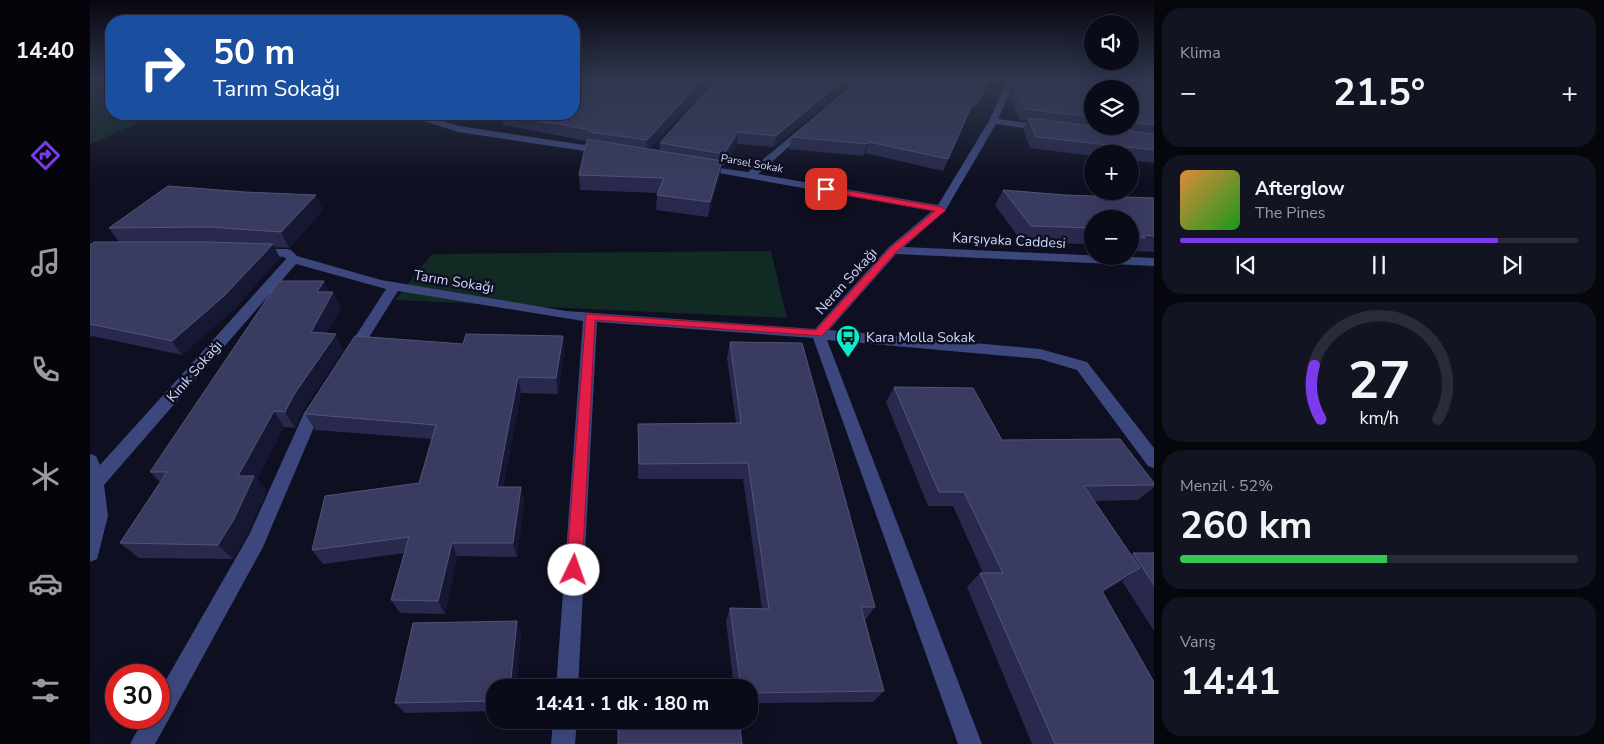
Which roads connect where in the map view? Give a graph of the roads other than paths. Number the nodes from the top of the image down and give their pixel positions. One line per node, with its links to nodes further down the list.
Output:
1 (996, 114): 4 (street, Neran Sokağı)
2 (816, 118): 8 (street)
3 (430, 120): 6 (street)
4 (993, 121): 5 (street); 9 (street, Neran Sokağı)
5 (1050, 128)
6 (614, 152)
7 (695, 166): 8 (street, Parsel Sokak)
8 (749, 176): 9 (street, Parsel Sokak)
9 (941, 210): 10 (street, Neran Sokağı)
10 (893, 250): 13 (street, Karşıyaka Caddesi); 16 (street, Neran Sokağı)
11 (247, 251): 12 (street, Tarım Sokağı)
12 (293, 259): 14 (street, Tarım Sokağı); 21 (street, Kınık Sokağı)
13 (1154, 262)
14 (394, 287): 15 (street, Tarım Sokağı); 17 (street)
15 (590, 317): 16 (street, Tarım Sokağı); 23 (street)
16 (818, 334): 20 (street, Tarım Sokağı); 29 (street)
17 (342, 368)
18 (331, 385): 24 (street)
19 (90, 461): 21 (street)
20 (1154, 461)
21 (95, 483): 22 (street)
22 (90, 554)
23 (568, 679)
24 (170, 694)
25 (151, 729): 27 (street)
26 (564, 729): 28 (street)
27 (142, 744)
28 (563, 744)
29 (970, 744)

